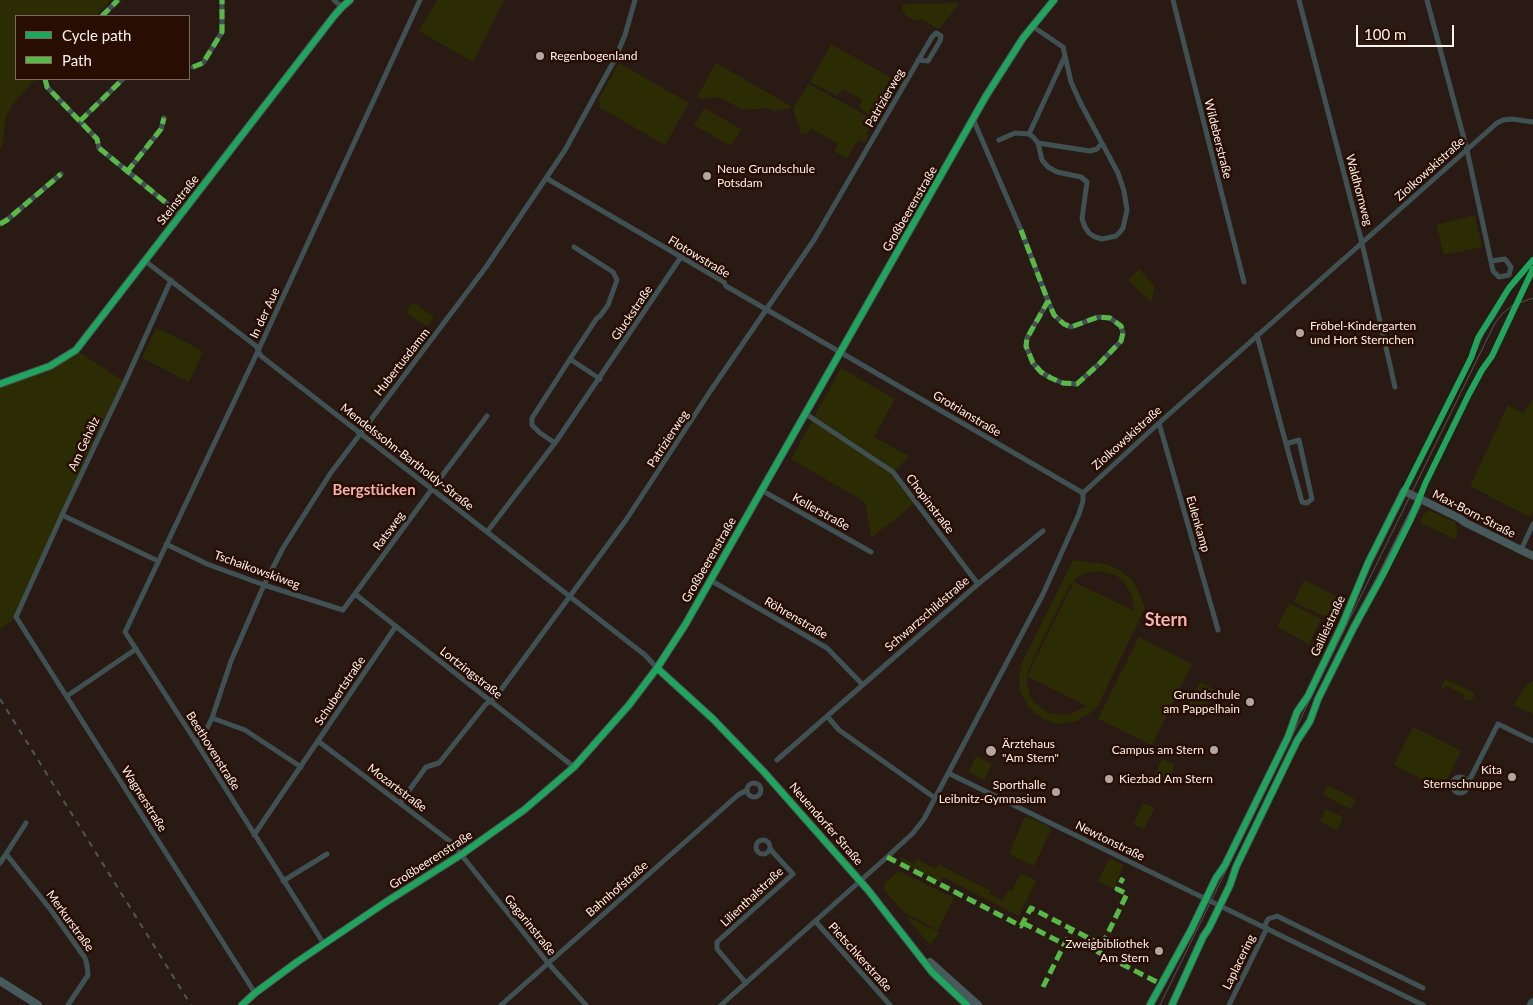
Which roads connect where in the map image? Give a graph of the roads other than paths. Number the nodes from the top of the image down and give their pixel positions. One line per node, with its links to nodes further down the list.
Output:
1 (118, 0): 12 (street)
2 (222, 0): 16 (street)
3 (334, 0): 11 (street)
4 (350, 0): 11 (street, Steinstraße)
5 (420, 0): 46 (street, In der Aue)
6 (636, 0): 30 (street, Hubertusdamm)
7 (1054, 0): 13 (street, Großbeerenstraße)
8 (1173, 0): 42 (street, Wildeberstraße)
9 (1299, 0): 33 (street, Waldhornweg)
10 (1427, 0): 27 (street)
11 (342, 7): 31 (street, Steinstraße)
12 (103, 15)
13 (1032, 26): 14 (street); 20 (street, Großbeerenstraße)
14 (1065, 56): 23 (street); 26 (street)
15 (918, 60): 15 (street, Patrizierweg); 44 (street, Patrizierweg)
16 (193, 67)
17 (45, 80): 21 (street)
18 (122, 80): 21 (street)
19 (164, 118): 28 (street)
20 (974, 119): 43 (street); 47 (street, Großbeerenstraße)
21 (80, 121): 28 (street)
22 (1533, 122): 27 (street, Ziolkowskistraße)
23 (1029, 134): 24 (street); 25 (street)
24 (999, 140)
25 (1038, 142): 26 (street); 26 (street)
26 (1102, 142)
27 (1467, 150): 33 (street, Ziolkowskistraße); 38 (street)
28 (127, 172): 31 (street)
29 (61, 174): 32 (street)
30 (546, 178): 35 (street, Flotowstraße); 55 (street, Hubertusdamm)
31 (181, 215): 37 (street, Steinstraße)
32 (0, 224)
33 (1362, 243): 45 (street, Ziolkowskistraße); 51 (street, Waldhornweg)
34 (574, 247): 48 (street, Gluckstraße)
35 (681, 257): 44 (street, Flotowstraße); 49 (street, Gluckstraße)
36 (1533, 260): 39 (street, Galileistraße)
37 (145, 261): 41 (street, Mendelssohn-Bartholdy-Straße); 50 (street, Steinstraße)
38 (1491, 261)
39 (1523, 270): 40 (street); 60 (street, Galileistraße)
40 (1532, 272): 62 (street, Galileistraße)
41 (171, 280): 46 (street, Mendelssohn-Bartholdy-Straße); 63 (street, Am Gehölz)
42 (1244, 282)
43 (1048, 301): 43 (street)
44 (768, 309): 47 (street, Flotowstraße); 76 (street, Patrizierweg)
45 (1257, 335): 54 (street, Ziolkowskistraße); 57 (street)
46 (258, 351): 55 (street, Mendelssohn-Bartholdy-Straße); 67 (street, In der Aue)
47 (842, 351): 52 (street, Großbeerenstraße); 61 (street, Grotrianstraße)
48 (570, 359): 49 (street); 56 (street, Gluckstraße)
49 (600, 379): 56 (street, Gluckstraße)
50 (0, 384)
51 (1395, 387)
52 (806, 414): 59 (street, Großbeerenstraße); 73 (street, Chopinstraße)
53 (487, 416): 58 (street, Ratsweg)
54 (1159, 423): 61 (street, Ziolkowskistraße); 80 (street, Eulenkamp)
55 (360, 433): 58 (street, Mendelssohn-Bartholdy-Straße); 74 (street, Hubertusdamm)
56 (555, 443): 66 (street, Gluckstraße)
57 (1286, 444): 57 (street)
58 (432, 489): 66 (street, Mendelssohn-Bartholdy-Straße); 75 (street, Ratsweg)
59 (761, 490): 69 (street, Kellerstraße); 72 (street, Großbeerenstraße)
60 (1404, 491): 62 (street, Max-Born-Straße); 109 (street, Galileistraße)
61 (1083, 493): 95 (street)
62 (1420, 498): 68 (street, Max-Born-Straße); 110 (street, Galileistraße)
63 (62, 515): 71 (street); 78 (street, Am Gehölz)
64 (1533, 524): 68 (street)
65 (1043, 531): 73 (street, Schwarzschildstraße)
66 (487, 532): 76 (street, Mendelssohn-Bartholdy-Straße)
67 (166, 544): 71 (street, In der Aue); 74 (street, Tschaikowskiweg)
68 (1520, 550): 70 (street, Max-Born-Straße)
69 (871, 552)
70 (1533, 556)
71 (158, 561): 81 (street, In der Aue)
72 (710, 580): 83 (street, Großbeerenstraße); 84 (street, Röhrenstraße)
73 (978, 584): 84 (street, Schwarzschildstraße)
74 (264, 585): 77 (street, Tschaikowskiweg); 88 (street, Hubertusdamm)
75 (355, 594): 77 (street, Ratsweg); 79 (street, Lortzingstraße)
76 (570, 597): 83 (street, Mendelssohn-Bartholdy-Straße); 86 (street, Patrizierweg)
77 (343, 610)
78 (16, 617): 85 (street, Wagnerstraße)
79 (396, 626): 86 (street, Lortzingstraße); 89 (street, Schubertstraße)
80 (1218, 630)
81 (125, 632): 82 (street, Beethovenstraße)
82 (136, 649): 85 (street); 91 (street, Beethovenstraße)
83 (658, 668): 94 (street, Großbeerenstraße); 108 (street, Neuendorfer Straße)
84 (862, 684): 87 (street, Schwarzschildstraße)
85 (67, 696): 119 (street, Wagnerstraße)
86 (491, 701): 94 (street, Lortzingstraße); 99 (street, Patrizierweg)
87 (826, 716): 92 (street, Schwarzschildstraße); 98 (street)
88 (212, 718): 91 (street, Hubertusdamm); 93 (street)
89 (318, 741): 93 (street, Schubertstraße); 99 (street, Mozartstraße)
90 (1533, 741): 96 (street)
91 (196, 742): 101 (street, Beethovenstraße)
92 (777, 760)
93 (301, 767): 101 (street, Schubertstraße)
94 (574, 767): 105 (street, Großbeerenstraße)
95 (948, 773): 98 (street); 109 (street, Newtonstraße)
96 (1468, 783)
97 (747, 790): 115 (street, Bahnhofstraße)
98 (935, 798): 108 (street)
99 (400, 803): 105 (street, Mozartstraße)
100 (26, 823): 103 (street)
101 (254, 835): 107 (street, Beethovenstraße)
102 (770, 848): 117 (street, Lilienthalstraße)
103 (6, 854): 106 (street); 122 (street, Merkurstraße)
104 (327, 854): 107 (street)
105 (462, 854): 113 (street, Großbeerenstraße); 115 (street, Gagarinstraße)
106 (0, 863)
107 (284, 881): 113 (street, Beethovenstraße)
108 (860, 881): 111 (street); 114 (street, Neuendorfer Straße)
109 (1206, 898): 110 (street, Newtonstraße); 130 (street, Galileistraße)
110 (1220, 905): 112 (street, Newtonstraße); 131 (street, Galileistraße)
111 (816, 922): 117 (street); 127 (street, Pietschkerstraße)
112 (1266, 928): 118 (street); 120 (street, Newtonstraße); 132 (street, Laplacering)
113 (324, 944): 119 (street, Großbeerenstraße)
114 (917, 951): 128 (street, Neuendorfer Straße); 129 (street, Neuendorfer Straße)
115 (548, 963): 124 (street, Bahnhofstraße); 125 (street, Gagarinstraße)
116 (0, 982): 121 (street)
117 (746, 983): 126 (street)
118 (1423, 988)
119 (255, 993): 123 (street, Großbeerenstraße)
120 (1416, 1003): 133 (street, Newtonstraße)
121 (38, 1005)
122 (68, 1005)
123 (242, 1005)
124 (501, 1005)
125 (586, 1005)
126 (721, 1005)
127 (890, 1005)
128 (967, 1005)
129 (978, 1005)
130 (1150, 1005)
131 (1172, 1005)
132 (1229, 1005)
133 (1423, 1005)

